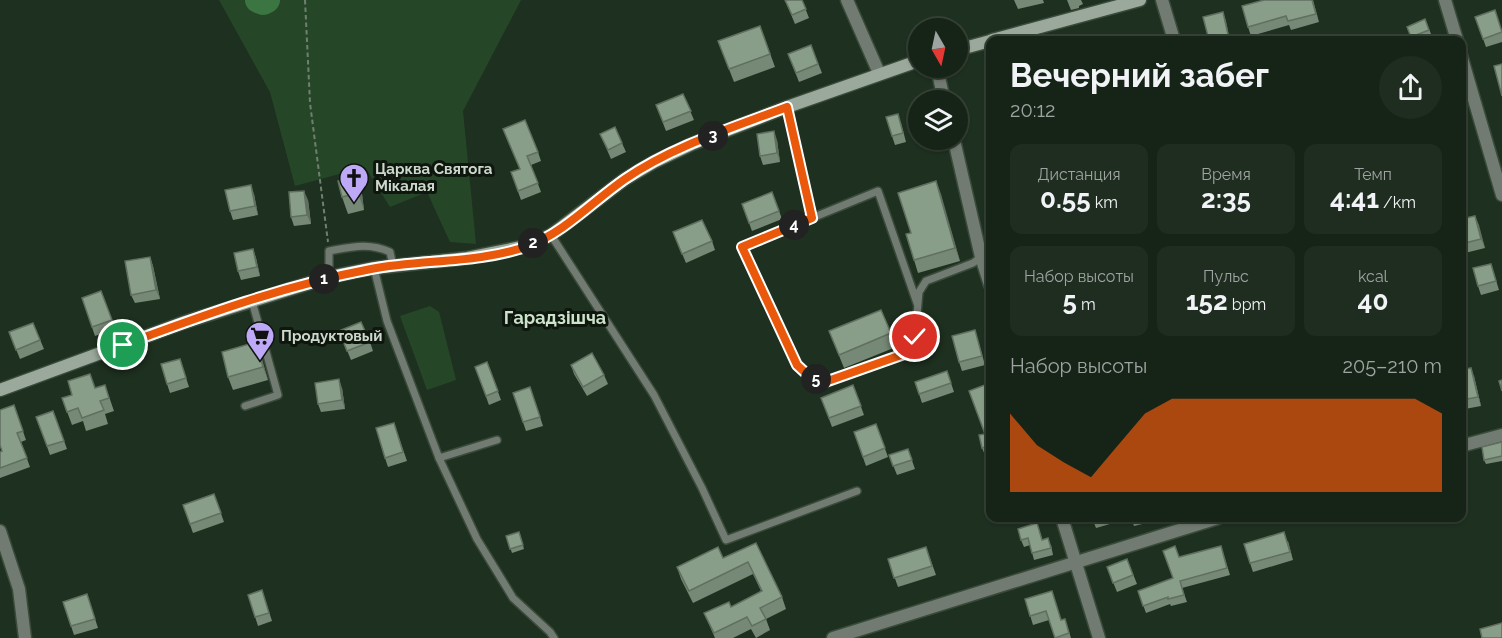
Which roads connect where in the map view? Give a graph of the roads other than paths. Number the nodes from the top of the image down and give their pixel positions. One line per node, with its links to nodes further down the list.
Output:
1 (847, 0): 12 (street)
2 (1140, 0): 5 (street)
3 (1162, 0): 6 (street)
4 (1445, 0): 7 (street)
5 (1009, 36)
6 (1173, 36)
7 (1456, 36)
8 (986, 42): 9 (street)
9 (968, 47)
10 (908, 64): 12 (street)
11 (1466, 72): 15 (street)
12 (879, 73): 13 (street)
13 (787, 107): 16 (lane); 17 (street)
14 (956, 150): 18 (street)
15 (1502, 195)
16 (812, 218): 24 (lane); 24 (lane)
17 (551, 235): 19 (street); 31 (lane)
18 (981, 257): 21 (street); 24 (lane)
19 (393, 266): 20 (street); 22 (lane)
20 (374, 268): 22 (street); 30 (lane)
21 (986, 273)
22 (329, 277): 23 (street)
23 (252, 301): 25 (street); 26 (lane)
24 (918, 306)
25 (0, 390)
26 (244, 406)
27 (1502, 435): 29 (street)
28 (497, 440): 30 (lane)
29 (1466, 445)
30 (439, 458): 38 (lane)
31 (857, 491)
32 (1063, 522): 35 (street)
33 (1205, 522): 35 (street)
34 (0, 531): 37 (street)
35 (1076, 562): 36 (street); 40 (street)
36 (864, 633): 39 (street)
37 (25, 638)
38 (554, 638)
39 (833, 638)
40 (1099, 638)

